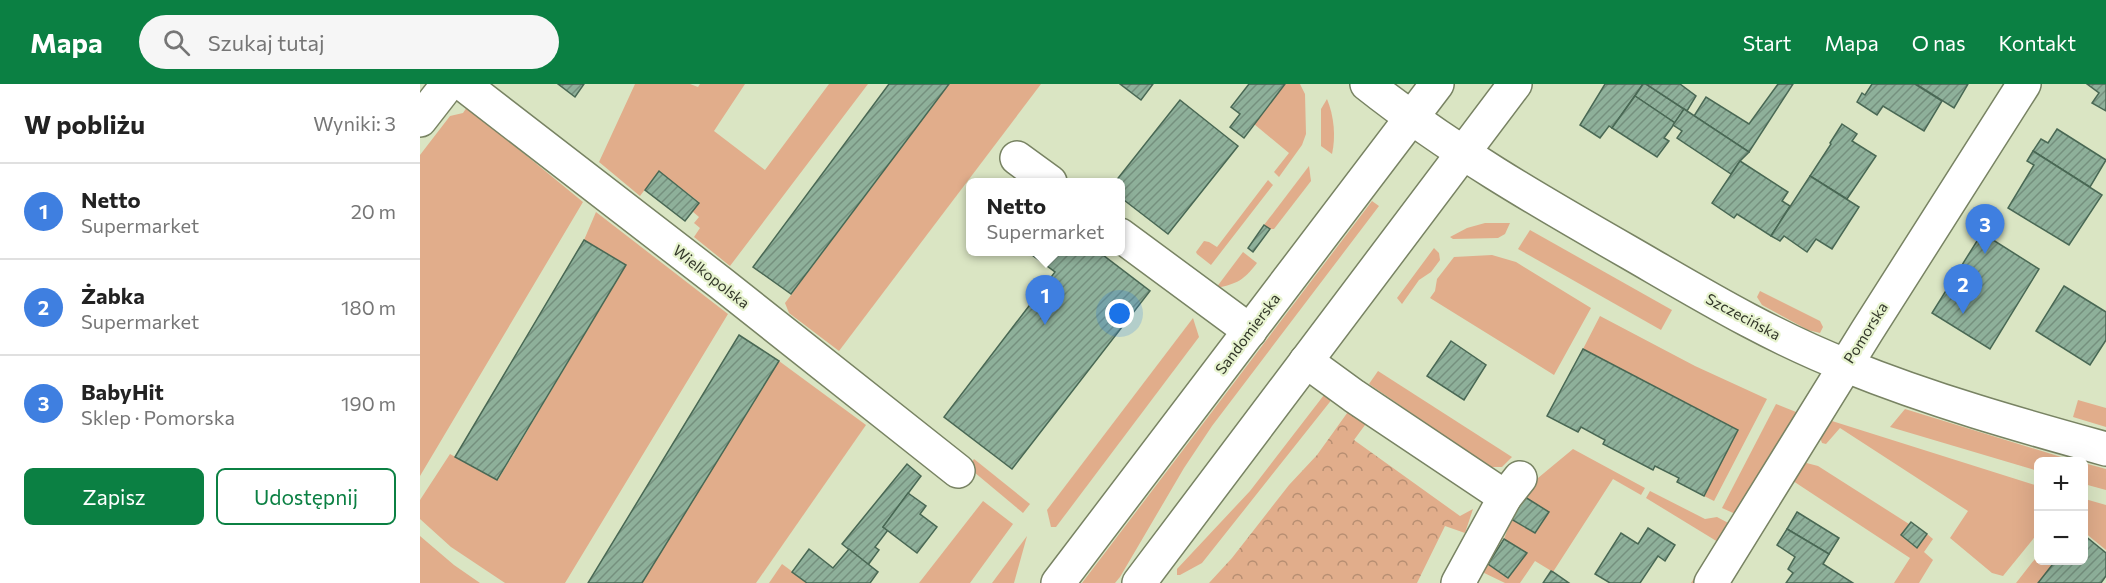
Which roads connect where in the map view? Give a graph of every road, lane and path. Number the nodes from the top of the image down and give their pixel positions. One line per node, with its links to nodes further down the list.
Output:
1 (448, 84): 8 (street)
2 (463, 84): 17 (street, Wielkopolska)
3 (1367, 84): 7 (street, Szczecińska)
4 (1437, 84): 7 (street, Sandomierska)
5 (1515, 84): 9 (street)
6 (2024, 84): 15 (street, Pomorska)
7 (1411, 118): 9 (street, Szczecińska); 13 (street, Sandomierska)
8 (420, 120)
9 (1463, 153): 14 (street); 15 (street, Szczecińska)
10 (1017, 158): 11 (street)
11 (1043, 178)
12 (1125, 239): 13 (street)
13 (1250, 331): 18 (street, Sandomierska)
14 (1306, 361): 19 (street); 20 (street)
15 (1846, 366): 16 (street, Szczecińska); 21 (street, Pomorska)
16 (2106, 450)
17 (958, 471)
18 (1058, 583)
19 (1138, 583)
20 (1458, 583)
21 (1711, 583)

